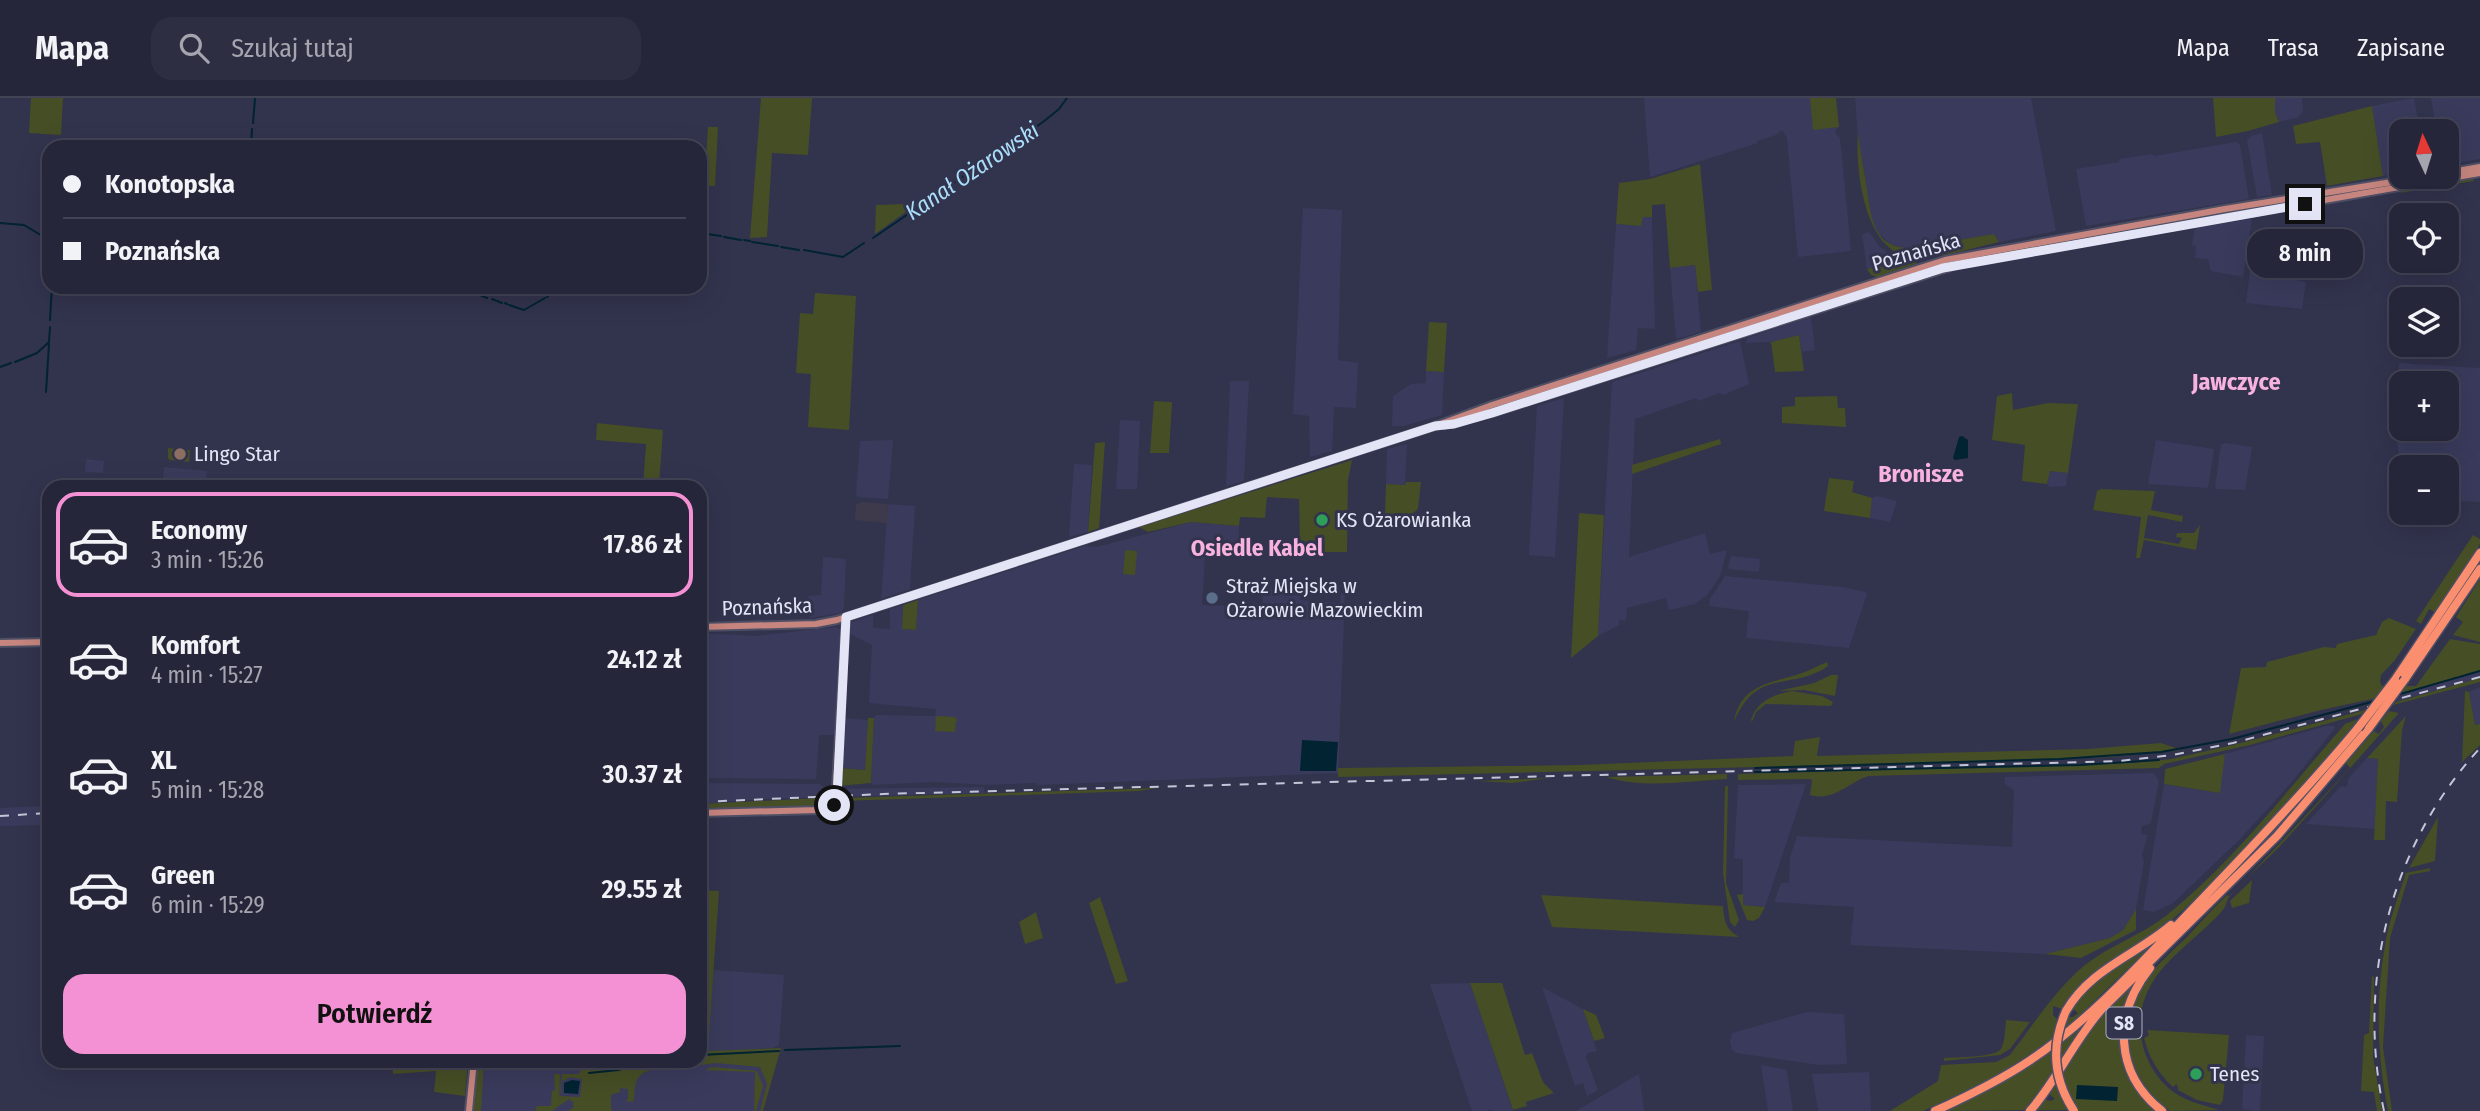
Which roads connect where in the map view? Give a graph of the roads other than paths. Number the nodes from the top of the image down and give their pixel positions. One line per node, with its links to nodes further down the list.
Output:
1 (2480, 167): 2 (main road)
2 (2459, 171)
3 (2480, 173): 5 (main road, Poznańska)
4 (2389, 183): 5 (main road, Poznańska)
5 (1492, 409): 8 (main road, Poznańska)
6 (2480, 553): 13 (highway, S8, bridge)
7 (2480, 569): 14 (highway, S8, bridge)
8 (846, 617): 9 (main road, Poznańska); 12 (main road)
9 (707, 627)
10 (42, 642): 11 (main road)
11 (0, 643)
12 (707, 813)
13 (2215, 886): 17 (highway); 19 (highway, S8, bridge)
14 (2174, 939): 18 (highway); 20 (highway, S8)
15 (473, 1068): 16 (main road)
16 (469, 1111)
17 (1935, 1111)
18 (2030, 1111)
19 (2074, 1111)
20 (2162, 1111)

